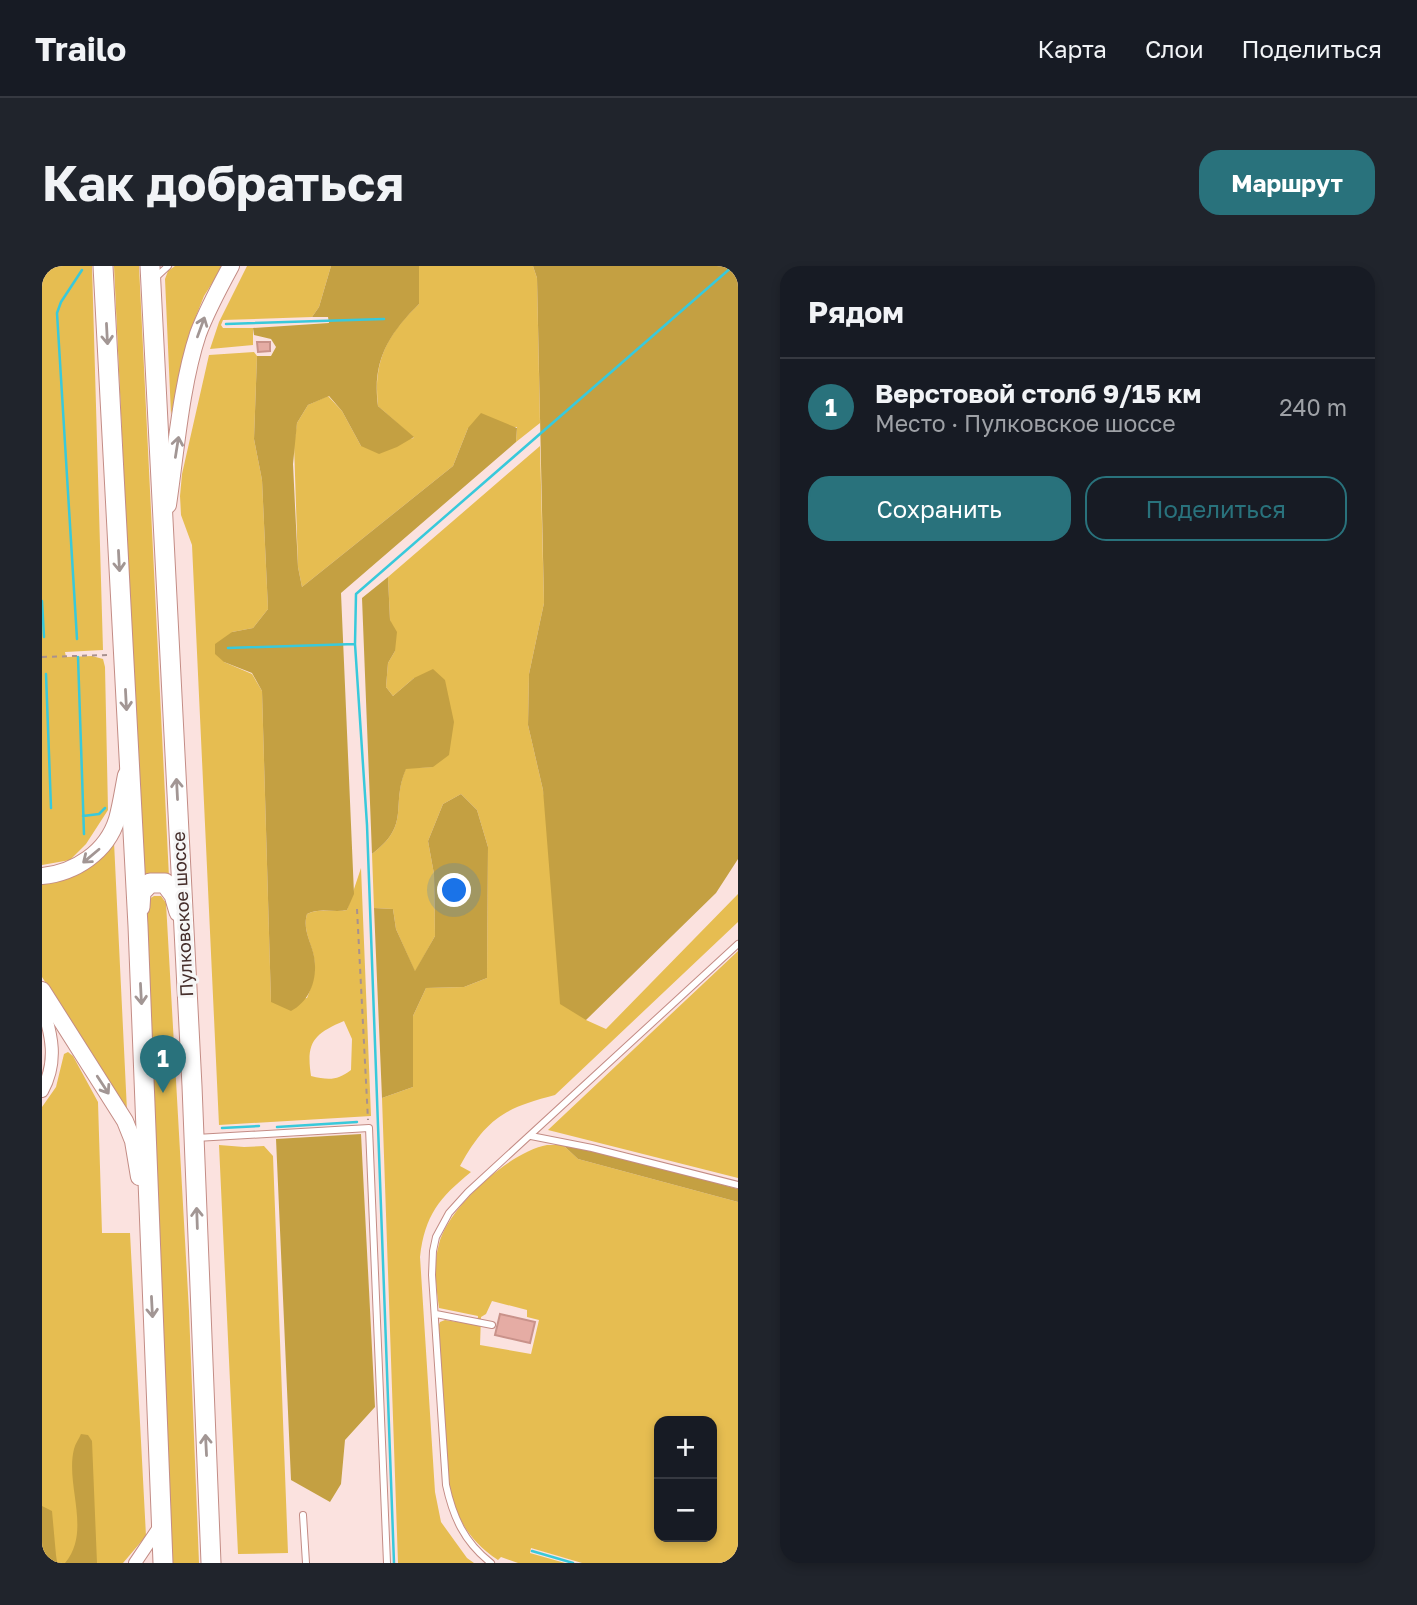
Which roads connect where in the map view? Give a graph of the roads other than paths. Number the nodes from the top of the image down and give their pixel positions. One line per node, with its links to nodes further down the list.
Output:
1 (103, 266): 6 (highway, one-way to 6)
2 (168, 266): 4 (lane)
3 (231, 266): 5 (main road, one-way to 3)
4 (150, 275): 5 (highway, Пулковское шоссе)
5 (164, 539): 9 (highway, Пулковское шоссе, one-way to 5)
6 (129, 759): 7 (main road, one-way to 7); 8 (highway)
7 (42, 876)
8 (138, 926): 9 (highway); 17 (highway, one-way to 17)
9 (184, 931): 15 (highway, Пулковское шоссе)
10 (738, 944): 14 (lane)
11 (42, 990): 17 (main road, one-way to 17)
12 (42, 1005): 13 (street)
13 (42, 1091)
14 (531, 1136): 16 (lane); 18 (lane)
15 (194, 1139): 24 (highway, Пулковское шоссе, one-way to 15); 26 (lane)
16 (738, 1185)
17 (148, 1209): 21 (highway, one-way to 21)
18 (436, 1314): 19 (lane); 27 (lane)
19 (492, 1325)
20 (303, 1515): 25 (lane)
21 (163, 1523): 22 (street); 23 (highway)
22 (135, 1563)
23 (163, 1563)
24 (212, 1563)
25 (306, 1563)
26 (387, 1563)
27 (491, 1563)

